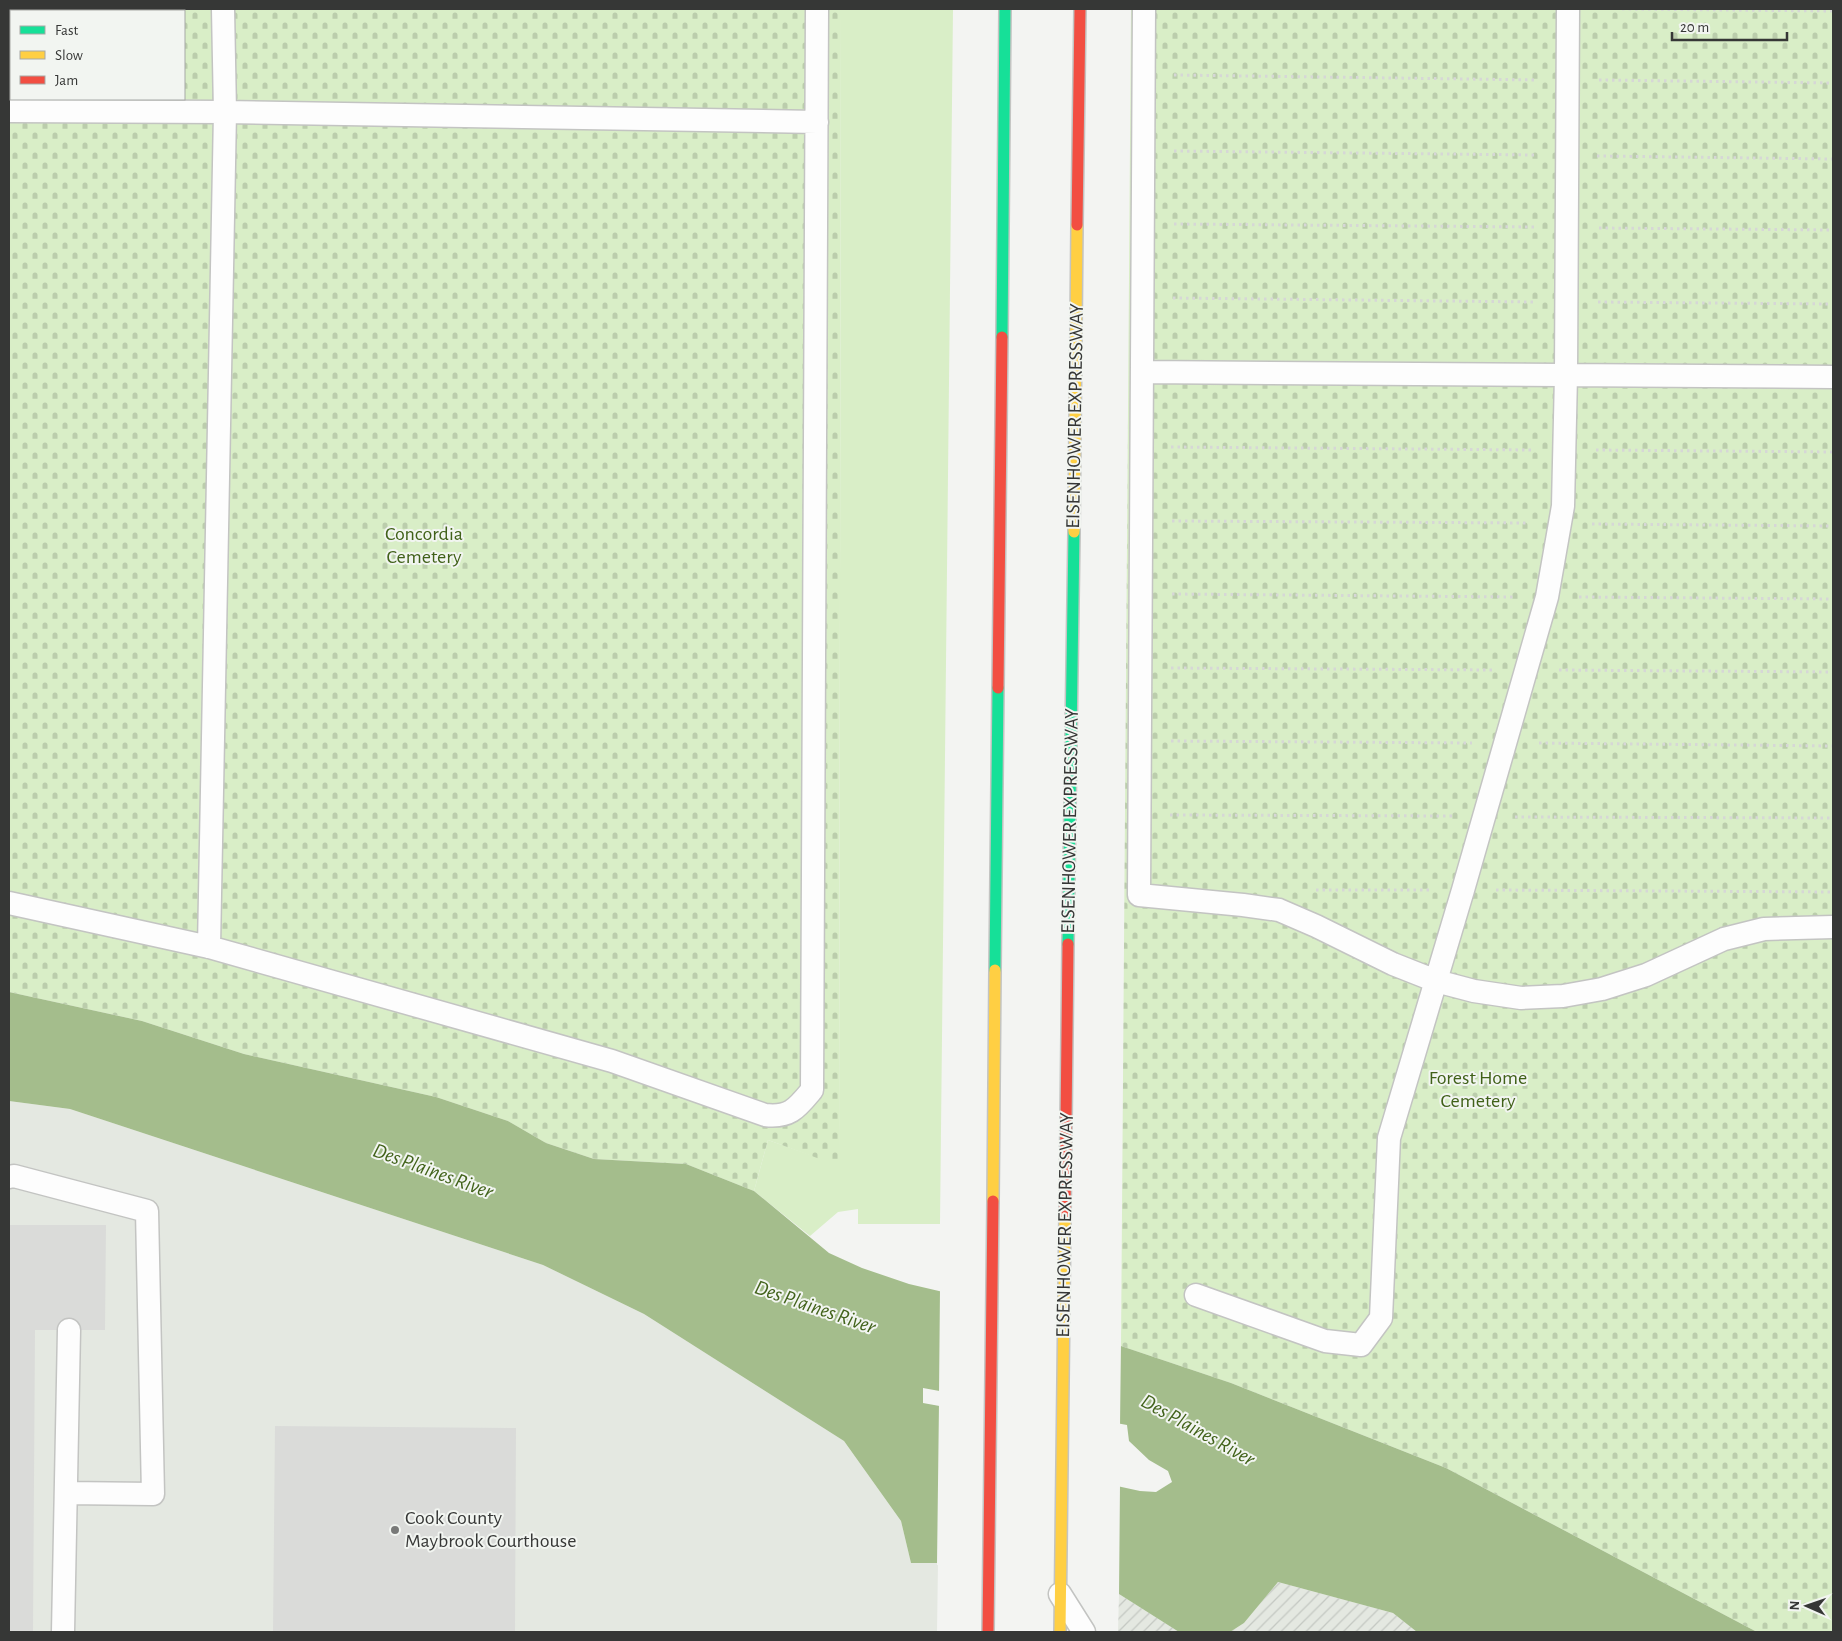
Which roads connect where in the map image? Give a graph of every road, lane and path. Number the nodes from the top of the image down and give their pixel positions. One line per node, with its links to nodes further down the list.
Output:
1 (223, 9): 13 (lane)
2 (817, 9): 14 (lane)
3 (1005, 9): 52 (highway)
4 (1080, 9): 50 (highway, EISENHOWER EXPRESSWAY)
5 (1144, 9): 9 (lane)
6 (1568, 9): 10 (lane)
7 (1622, 9): 8 (path)
8 (1833, 11)
9 (1144, 75): 10 (path); 15 (lane)
10 (1568, 80): 11 (path); 16 (lane)
11 (1833, 83)
12 (9, 111): 13 (lane)
13 (225, 112): 14 (lane); 44 (lane)
14 (817, 122): 44 (lane)
15 (1144, 151): 16 (path); 18 (lane)
16 (1567, 156): 17 (path); 19 (lane)
17 (1833, 159)
18 (1143, 223): 19 (path); 21 (lane)
19 (1567, 227): 20 (path); 22 (lane)
20 (1833, 230)
21 (1142, 298): 22 (path); 24 (lane)
22 (1566, 302): 23 (path); 25 (lane)
23 (1833, 304)
24 (1142, 372): 25 (lane); 27 (lane)
25 (1566, 375): 26 (lane); 28 (lane)
26 (1833, 377)
27 (1142, 447): 28 (path); 30 (lane)
28 (1564, 450): 29 (path); 31 (lane)
29 (1833, 452)
30 (1142, 520): 31 (path); 33 (lane)
31 (1560, 524): 32 (path); 34 (lane)
32 (1833, 526)
33 (1141, 594): 34 (path); 36 (lane)
34 (1547, 597): 35 (path); 37 (lane)
35 (1833, 599)
36 (1140, 668): 37 (path); 42 (lane)
37 (1526, 670): 38 (path); 39 (lane)
38 (1833, 672)
39 (1463, 890): 40 (path); 42 (path); 45 (lane)
40 (1833, 892)
41 (9, 903): 44 (lane)
42 (1303, 921): 45 (lane)
43 (1833, 928): 45 (lane)
44 (209, 947)
45 (1436, 981): 47 (lane)
46 (9, 1177): 49 (lane)
47 (1196, 1295)
48 (69, 1330): 49 (lane)
49 (66, 1494): 51 (lane)
50 (1060, 1594): 53 (highway, EISENHOWER EXPRESSWAY); 54 (lane)
51 (63, 1632)
52 (988, 1632)
53 (1060, 1632)
54 (1084, 1632)

